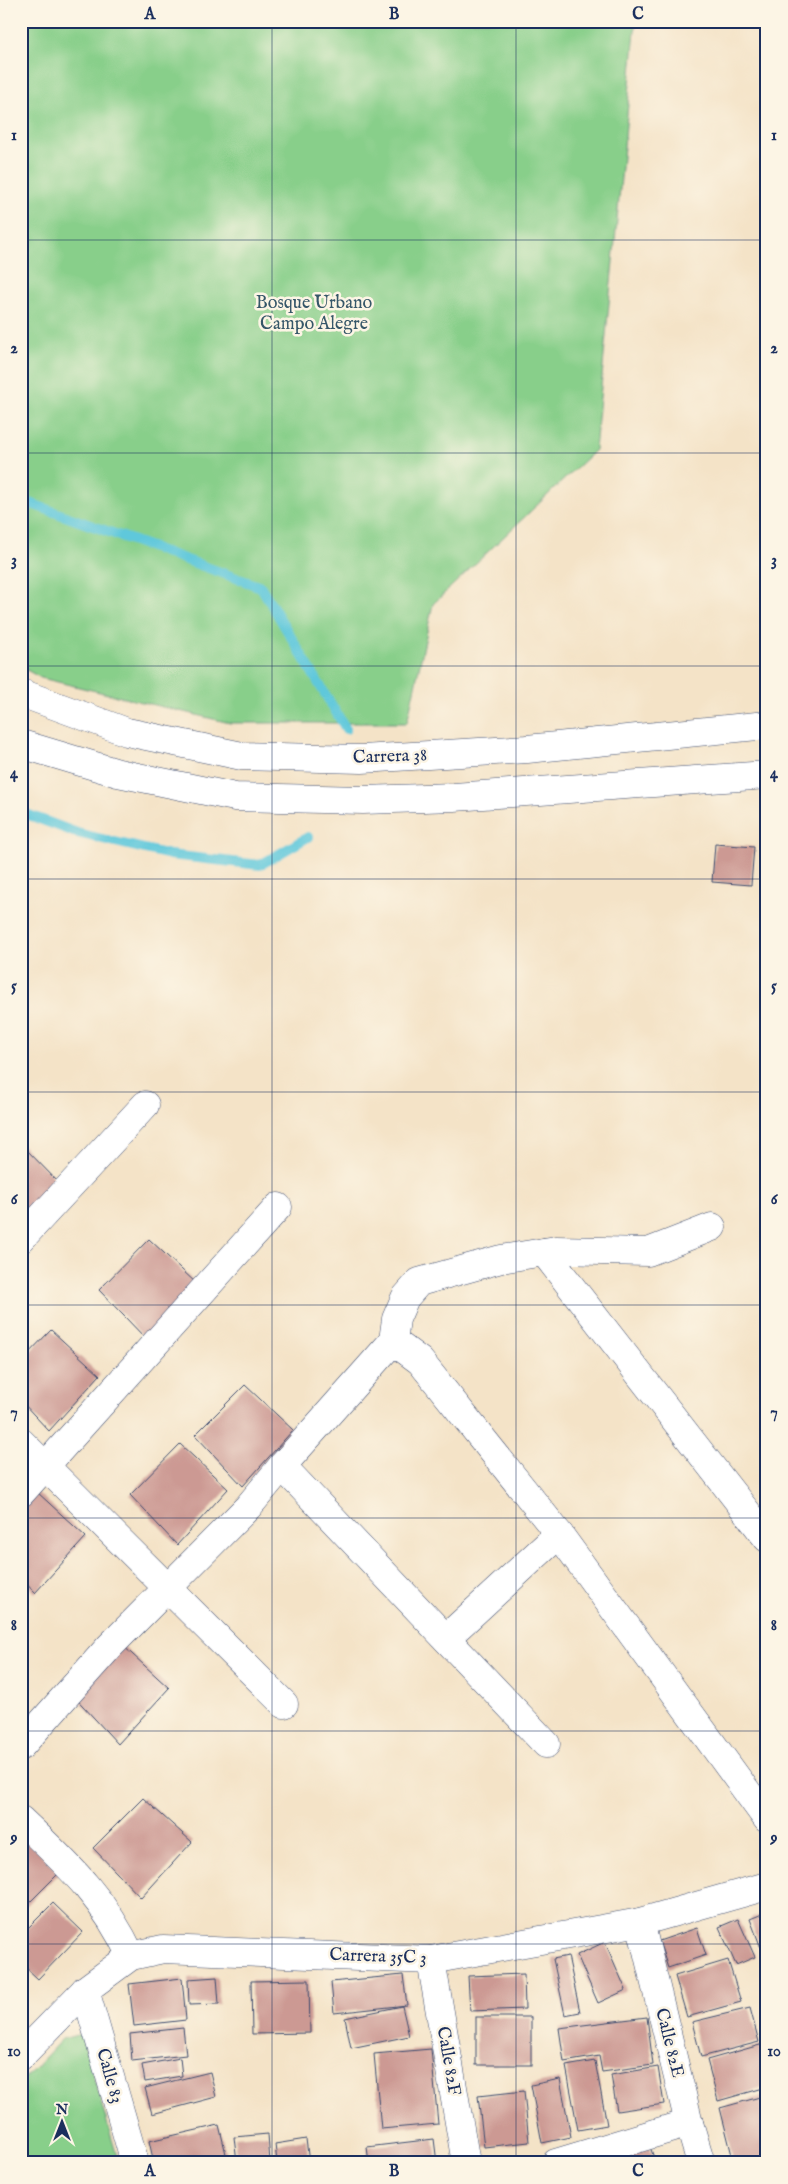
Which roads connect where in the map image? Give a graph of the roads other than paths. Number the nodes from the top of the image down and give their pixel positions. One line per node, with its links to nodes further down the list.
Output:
1 (21, 693): 2 (street, Carrera 38)
2 (767, 725)
3 (21, 744): 4 (street)
4 (767, 775)
5 (145, 1106): 8 (street)
6 (278, 1207): 12 (street)
7 (712, 1227): 9 (street)
8 (21, 1239)
9 (544, 1252): 10 (street); 16 (street)
10 (393, 1341): 13 (street); 15 (street)
11 (21, 1442): 12 (street)
12 (46, 1465): 14 (street); 17 (street)
13 (282, 1466): 17 (street); 18 (street)
14 (21, 1493)
15 (559, 1534): 18 (street); 22 (street)
16 (767, 1538)
17 (168, 1588): 19 (street); 21 (street)
18 (446, 1638): 20 (street)
19 (284, 1704)
20 (546, 1744)
21 (21, 1746)
22 (767, 1819)
23 (21, 1820): 26 (street)
24 (767, 1886): 25 (street, Carrera 35C 3)
25 (640, 1922): 27 (street, Carrera 35C 3); 30 (street, Calle 82E)
26 (131, 1956): 27 (street, Carrera 35C 3); 28 (street, Carrera 35C 3)
27 (431, 1960): 32 (street, Calle 82F)
28 (85, 1990): 29 (street, Carrera 35C 3); 31 (street, Calle 83)
29 (21, 2056)
30 (689, 2123): 33 (street); 34 (street, Calle 82E)
31 (135, 2163)
32 (466, 2163)
33 (556, 2163)
34 (701, 2163)

